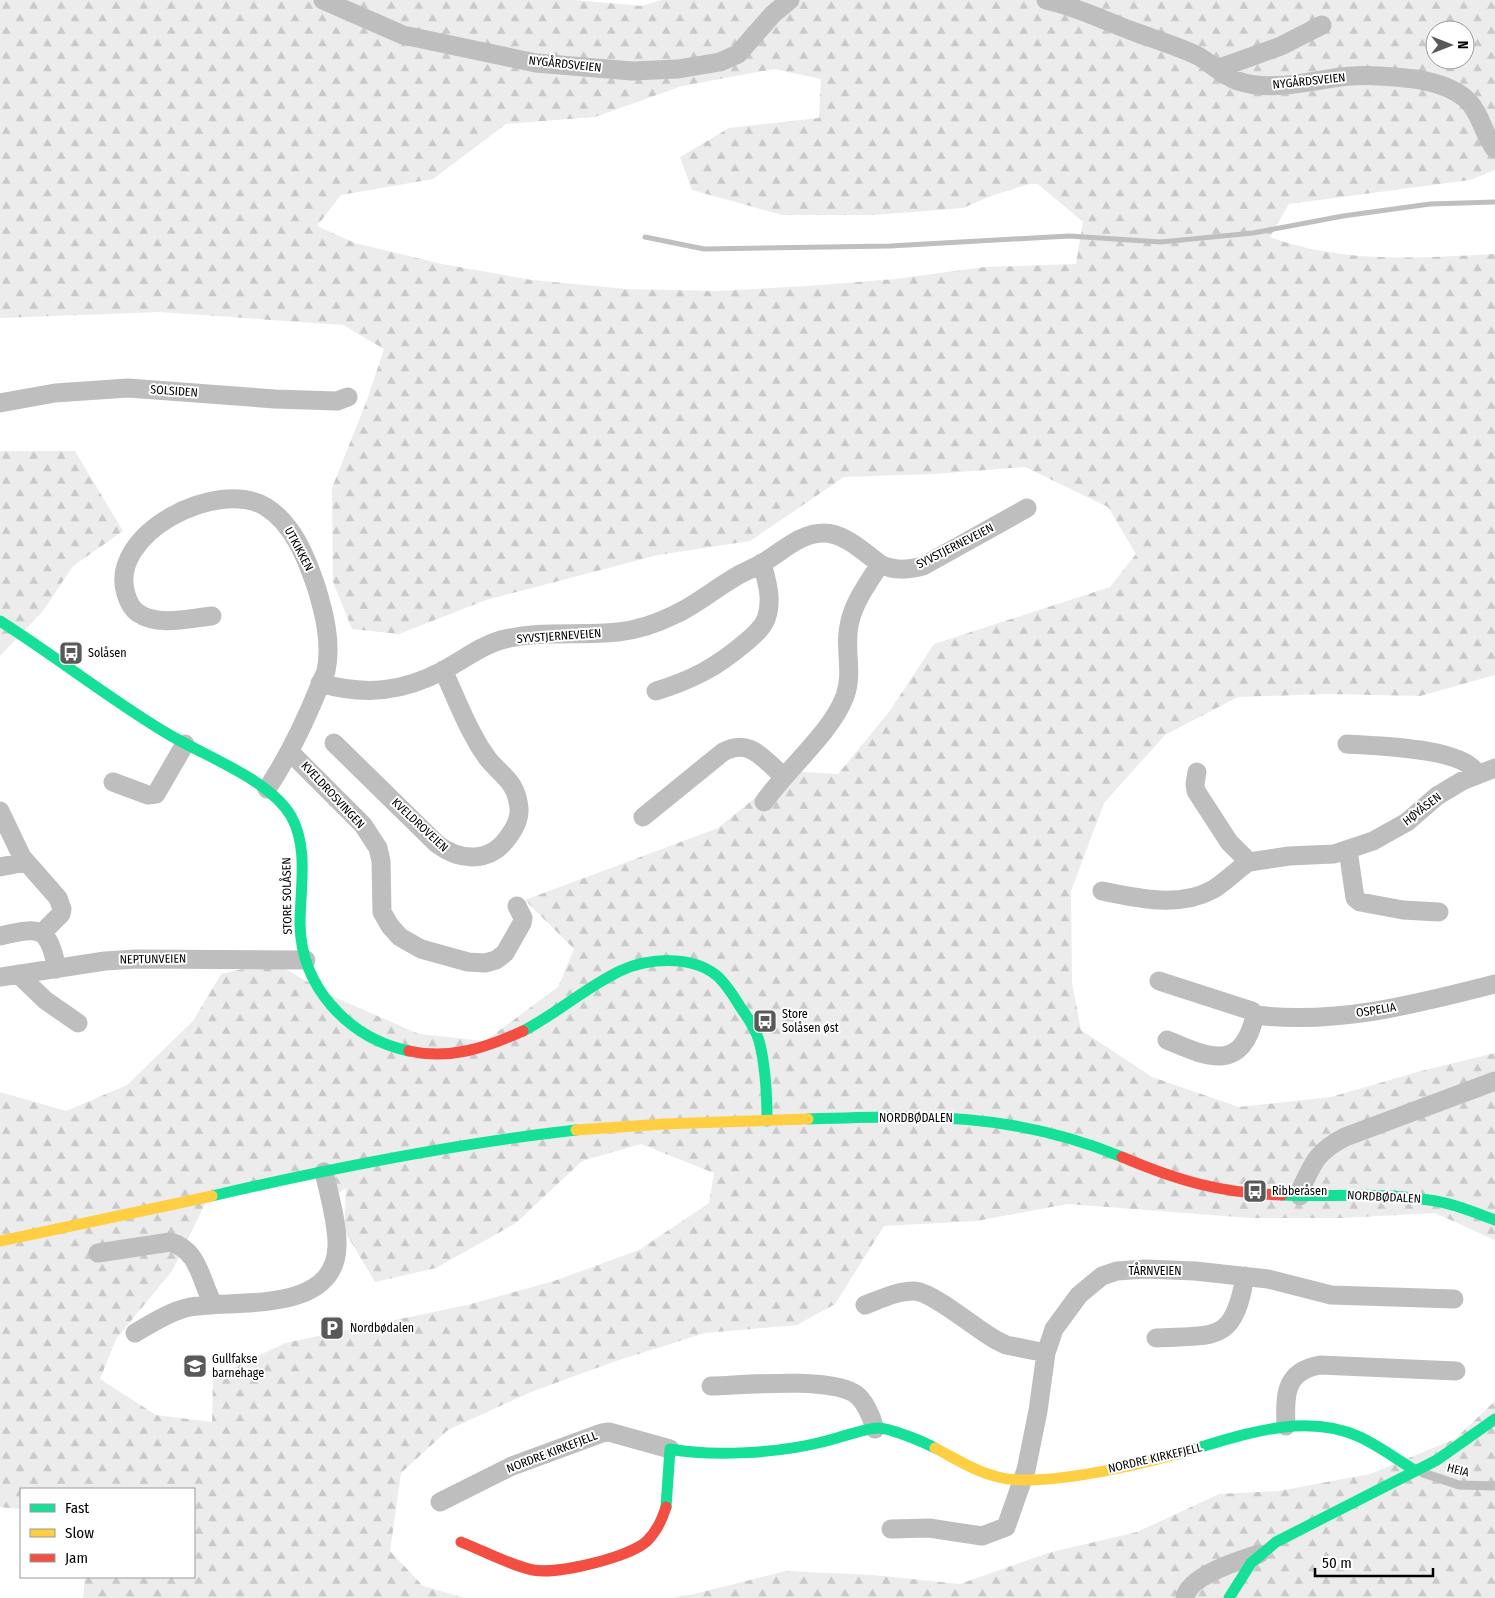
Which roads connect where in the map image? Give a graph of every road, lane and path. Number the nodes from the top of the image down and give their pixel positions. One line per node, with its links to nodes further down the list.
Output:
1 (323, 0): 2 (street, NYGÅRDSVEIEN)
2 (790, 0)
3 (1046, 0): 5 (street, NYGÅRDSVEIEN)
4 (1322, 25): 5 (street)
5 (1217, 69): 6 (street, NYGÅRDSVEIEN)
6 (1495, 149)
7 (348, 397): 8 (street, SOLSIDEN)
8 (0, 404)
9 (1027, 508): 11 (street, SYVSTJERNEVEIEN)
10 (762, 563): 11 (street, SYVSTJERNEVEIEN); 14 (street, SYVSTJERNEVEIEN); 16 (street)
11 (880, 564): 24 (street)
12 (212, 616): 15 (street, UTKIKKEN)
13 (0, 621): 18 (street, STORE SOLÅSEN)
14 (444, 670): 15 (street, SYVSTJERNEVEIEN); 17 (street, KVELDROVEIEN)
15 (320, 683): 20 (street, UTKIKKEN)
16 (656, 691)
17 (334, 743)
18 (186, 744): 25 (street); 26 (street, STORE SOLÅSEN)
19 (1347, 744): 23 (street)
20 (290, 752): 26 (street, UTKIKKEN); 35 (street, KVELDROSVINGEN)
21 (1495, 768): 23 (street, HØYÅSEN)
22 (1197, 772): 32 (street)
23 (1477, 774): 30 (street, HØYÅSEN)
24 (783, 776): 27 (street); 29 (street)
25 (113, 782)
26 (267, 789): 39 (street, STORE SOLÅSEN)
27 (764, 802)
28 (0, 811): 31 (street)
29 (643, 817)
30 (1348, 850): 32 (street, HØYÅSEN); 36 (street)
31 (26, 862): 33 (street); 37 (street)
32 (1249, 862): 34 (street, HØYÅSEN)
33 (0, 867)
34 (1102, 891)
35 (517, 906)
36 (1439, 912)
37 (42, 933): 38 (street); 40 (street)
38 (0, 936)
39 (306, 960): 40 (street, NEPTUNVEIEN); 48 (street, STORE SOLÅSEN)
40 (57, 969): 41 (street, NEPTUNVEIEN)
41 (9, 976): 45 (street)
42 (1159, 980): 44 (street, OSPELIA)
43 (1495, 984): 44 (street, OSPELIA)
44 (1255, 1015): 46 (street)
45 (78, 1023)
46 (1167, 1040)
47 (1495, 1080): 50 (street)
48 (767, 1121): 49 (street, NORDBØDALEN); 50 (street, NORDBØDALEN)
49 (324, 1172): 52 (street, NORDBØDALEN); 56 (street)
50 (1300, 1196): 51 (street, NORDBØDALEN)
51 (1495, 1220)
52 (0, 1241)
53 (98, 1253): 56 (street)
54 (1245, 1276): 55 (street, TÅRNVEIEN); 59 (street); 60 (street, TÅRNVEIEN)
55 (1454, 1299)
56 (213, 1304): 58 (street)
57 (865, 1305): 60 (street)
58 (135, 1333)
59 (1156, 1338)
60 (1046, 1352): 68 (street, TÅRNVEIEN)
61 (1456, 1371): 64 (street)
62 (711, 1386): 65 (street)
63 (1495, 1419): 67 (street)
64 (1286, 1426): 67 (street, NORDRE KIRKEFJELL); 68 (street, NORDRE KIRKEFJELL)
65 (875, 1429): 66 (street, NORDRE KIRKEFJELL); 68 (street, NORDRE KIRKEFJELL)
66 (670, 1449): 70 (street, NORDRE KIRKEFJELL); 72 (street)
67 (1416, 1471): 69 (lane, HEIA); 73 (street)
68 (1022, 1480): 71 (street)
69 (1495, 1486)
70 (440, 1502)
71 (891, 1529)
72 (460, 1542)
73 (1259, 1554): 74 (street); 75 (street)
74 (1185, 1598)
75 (1229, 1598)

